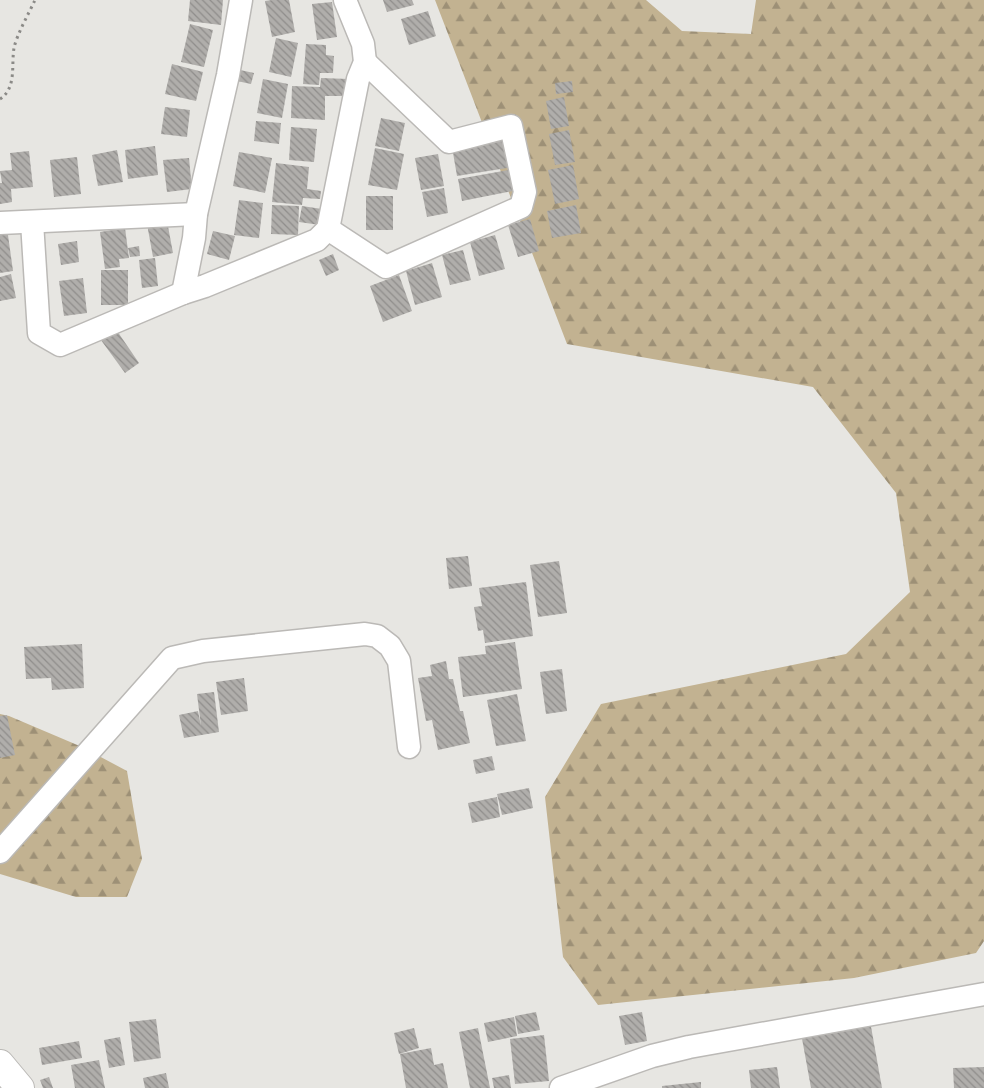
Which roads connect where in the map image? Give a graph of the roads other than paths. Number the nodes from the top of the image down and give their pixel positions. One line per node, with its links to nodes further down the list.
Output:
1 (241, 0): 4 (street)
2 (345, 0): 3 (street)
3 (365, 62): 7 (street); 7 (street)
4 (196, 214): 6 (street); 8 (street)
5 (0, 222): 6 (street)
6 (32, 222): 8 (street)
7 (328, 228): 8 (street)
8 (183, 293)
9 (409, 747): 10 (street)
10 (0, 852)
11 (984, 994): 14 (street)
12 (0, 1064): 13 (main road)
13 (20, 1088)
14 (561, 1088)

